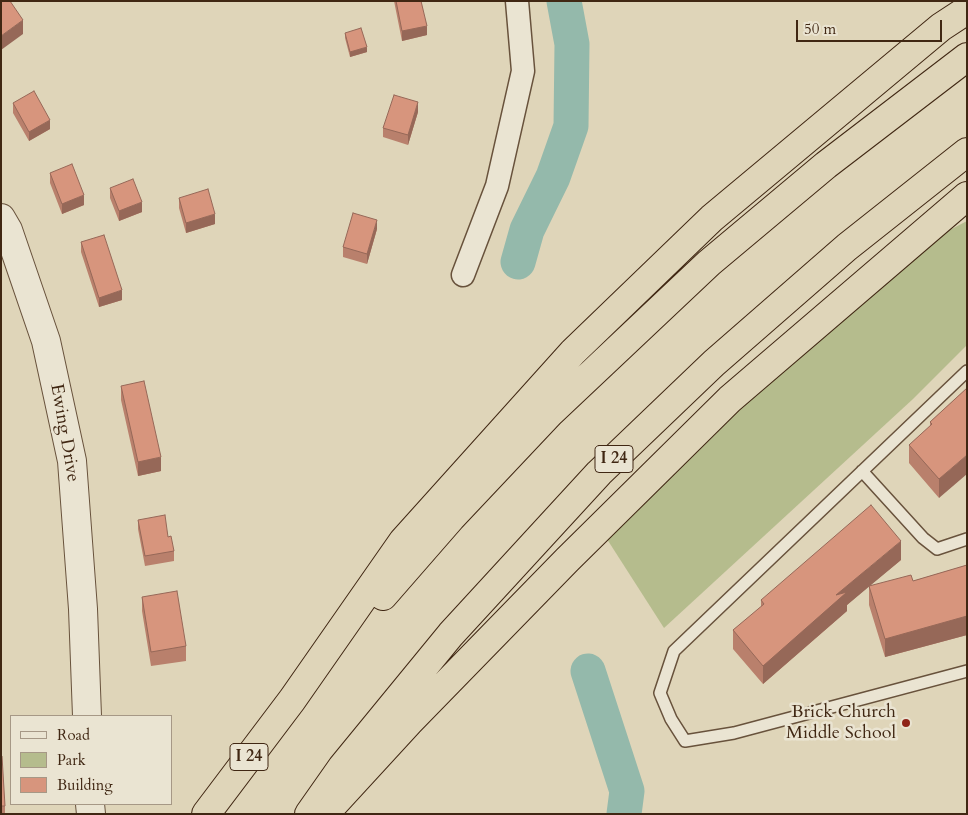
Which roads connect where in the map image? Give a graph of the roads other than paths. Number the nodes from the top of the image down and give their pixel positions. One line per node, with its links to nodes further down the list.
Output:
1 (517, 1): 11 (street)
2 (967, 4): 4 (highway)
3 (967, 10): 4 (highway)
4 (941, 27): 16 (highway)
5 (967, 57): 16 (highway, I 24)
6 (967, 152): 19 (highway, I 24)
7 (967, 196): 10 (highway)
8 (967, 208): 10 (highway)
9 (1, 218): 17 (street, Ewing Drive)
10 (936, 220): 20 (highway)
11 (463, 275)
12 (967, 371): 13 (lane)
13 (862, 472): 14 (lane); 15 (lane)
14 (967, 539)
15 (967, 671)
16 (292, 700): 18 (highway, I 24)
17 (87, 715)
18 (206, 814)
19 (309, 814)
20 (325, 814)

